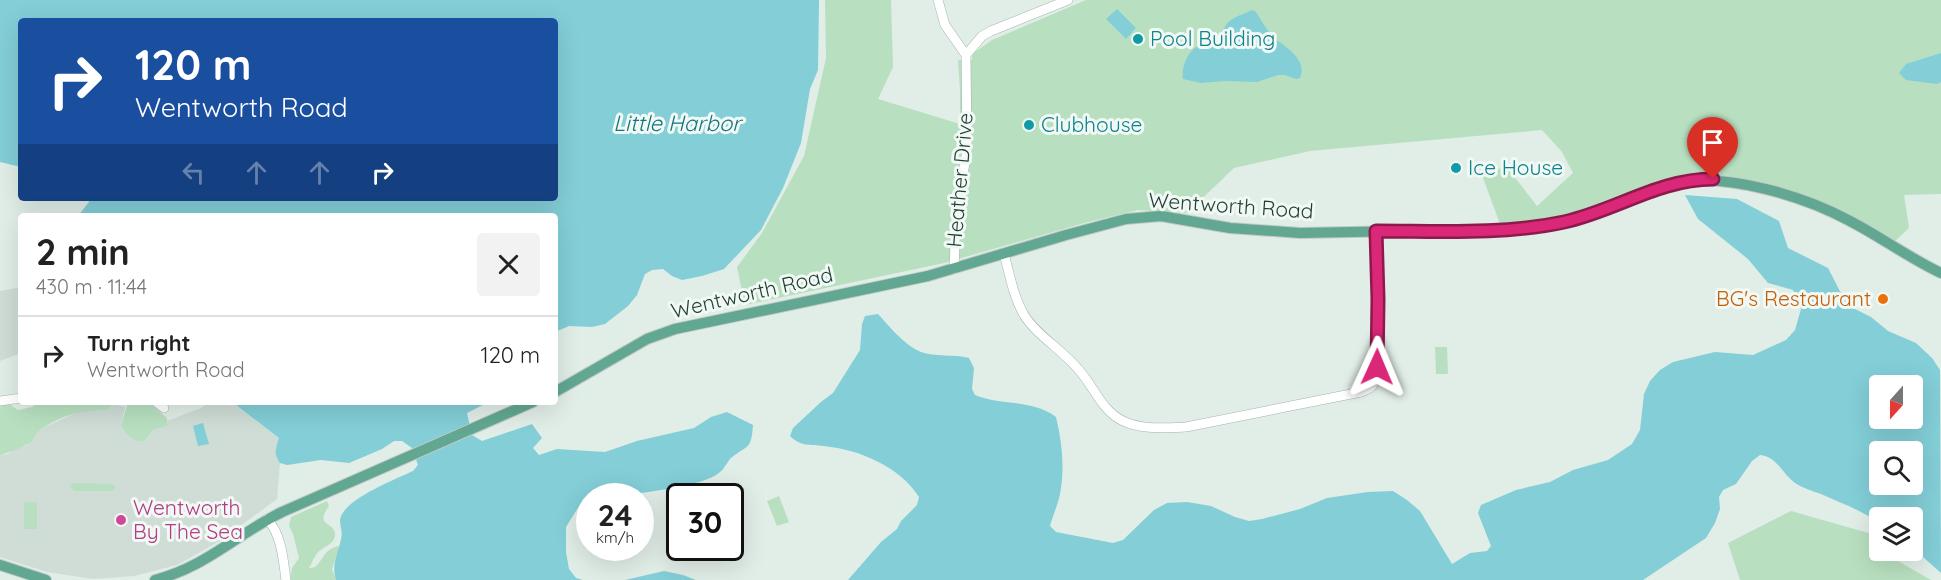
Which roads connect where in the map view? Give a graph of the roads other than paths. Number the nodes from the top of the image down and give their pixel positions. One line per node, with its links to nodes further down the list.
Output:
1 (938, 0): 3 (street)
2 (1068, 0): 3 (street)
3 (966, 55): 6 (street, Heather Drive)
4 (1376, 231): 5 (main road, Wentworth Road); 5 (street); 7 (main road, Wentworth Road)
5 (1004, 254): 6 (main road, Wentworth Road)
6 (954, 268): 8 (main road, Wentworth Road)
7 (1941, 273)
8 (558, 390)
9 (18, 398): 10 (street)
10 (0, 401)
11 (526, 405): 12 (main road)
12 (267, 519): 15 (main road); 16 (street)
13 (0, 565): 14 (main road)
14 (46, 580)
15 (155, 580)
16 (286, 580)

